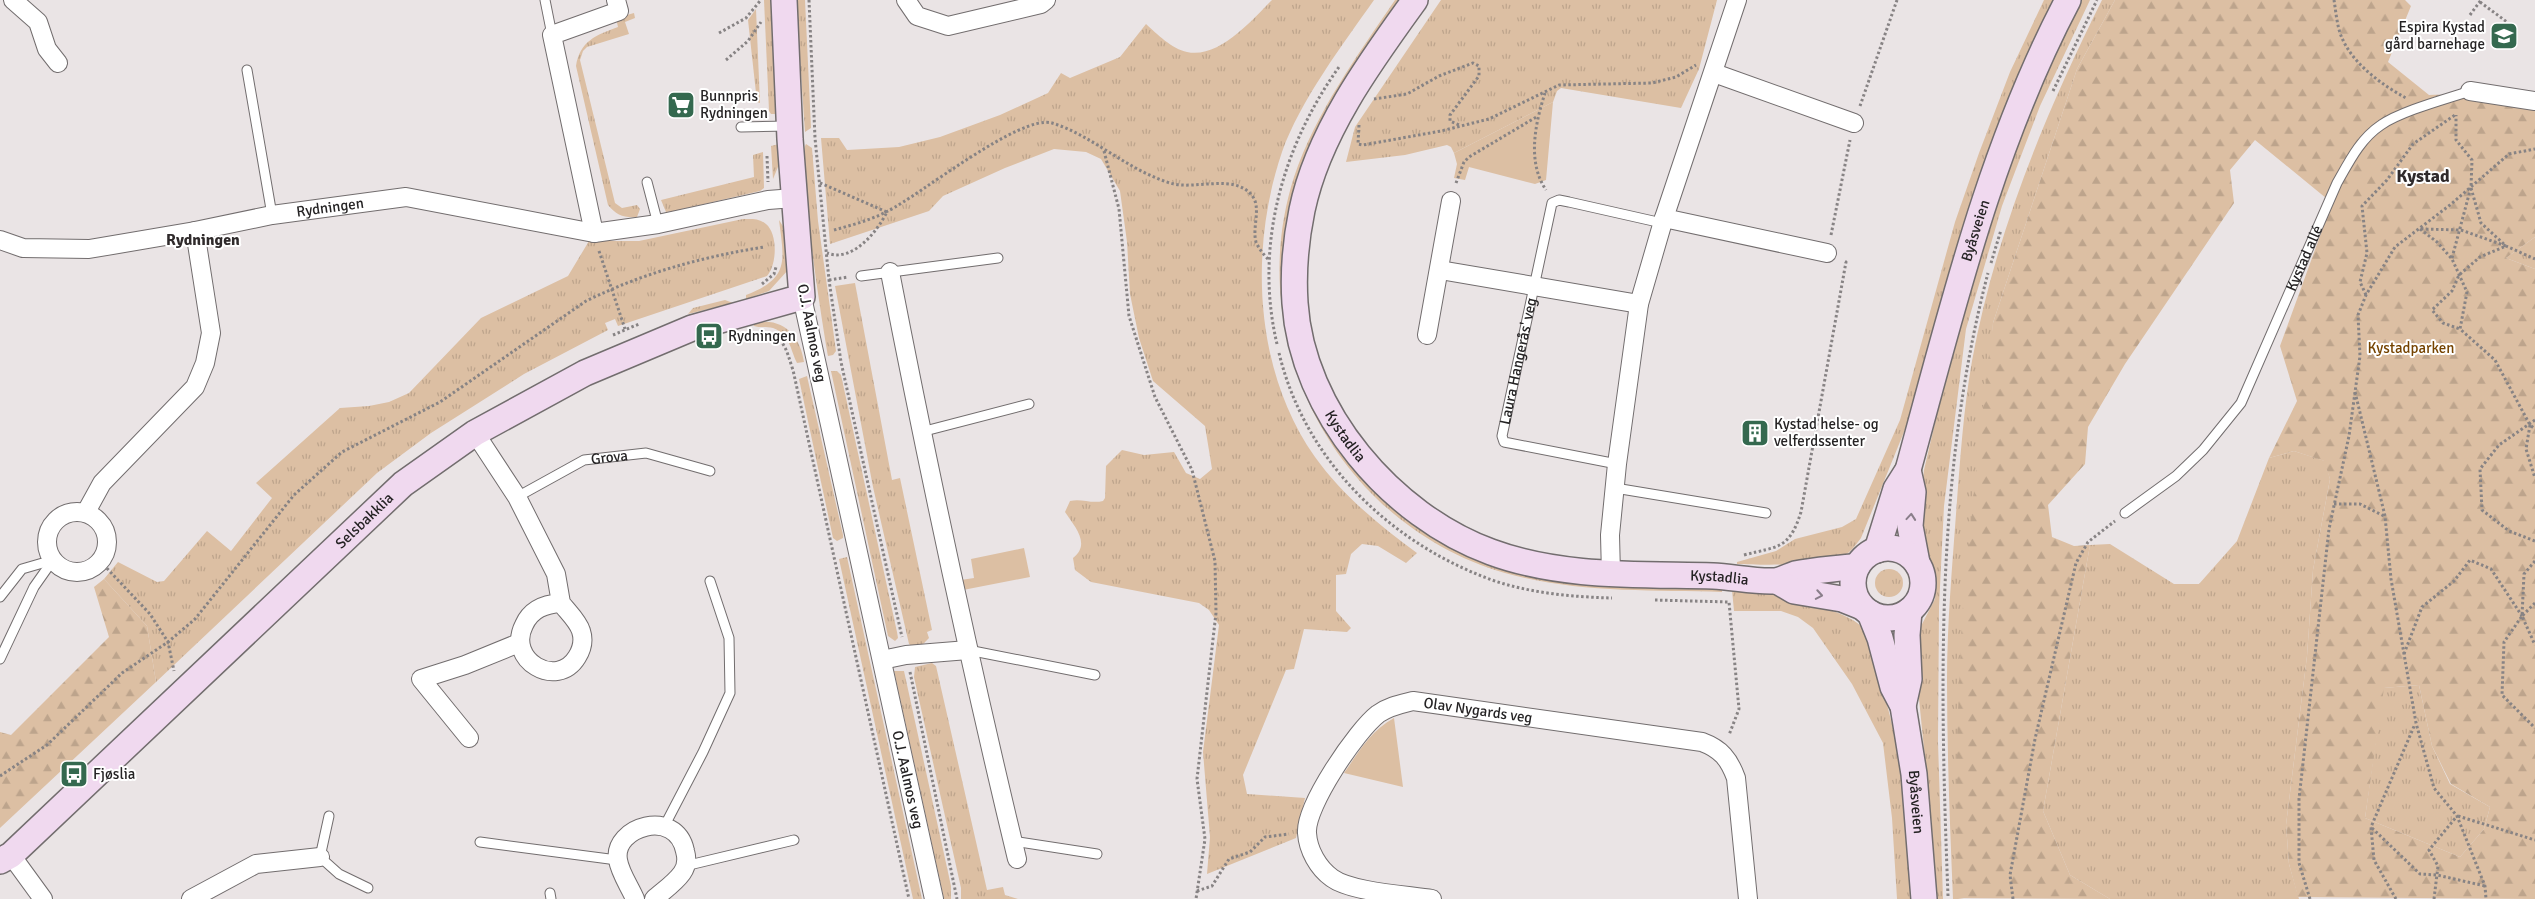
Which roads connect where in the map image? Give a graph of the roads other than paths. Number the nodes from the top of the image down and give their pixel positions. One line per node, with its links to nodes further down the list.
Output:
1 (13, 0): 11 (street)
2 (545, 0): 10 (lane)
3 (616, 0): 10 (street)
4 (772, 0): 17 (street, O.J. Aalmos veg)
5 (906, 0): 6 (street)
6 (1046, 0)
7 (1416, 0): 52 (street, Kystadlia)
8 (1737, 0): 13 (street)
9 (2068, 0): 41 (street, Byåsveien)
10 (552, 34): 26 (street)
11 (58, 63)
12 (246, 70): 22 (lane)
13 (1714, 73): 16 (street); 23 (street)
14 (2470, 91): 15 (street, Kystad allé); 46 (lane, Kystad allé)
15 (2535, 100)
16 (1854, 123)
17 (790, 125): 18 (lane); 20 (street, O.J. Aalmos veg)
18 (741, 127)
19 (647, 182): 24 (lane)
20 (794, 198): 24 (street, Rydningen); 34 (street, O.J. Aalmos veg)
21 (1451, 201): 30 (street)
22 (272, 215): 25 (street, Rydningen); 26 (street, Rydningen)
23 (1663, 220): 28 (street); 33 (lane, Laura Hangerås' veg); 35 (street)
24 (658, 224): 26 (street, Rydningen)
25 (195, 232): 27 (street, Rydningen); 45 (street)
26 (594, 233)
27 (0, 240)
28 (1827, 253)
29 (998, 258): 31 (lane)
30 (1440, 270): 33 (street, Laura Hangerås' veg); 36 (street)
31 (890, 272): 32 (lane); 38 (street)
32 (861, 276)
33 (1535, 286): 35 (street, Laura Hangerås' veg); 40 (lane, Laura Hangerås' veg)
34 (802, 297): 39 (street, Selsbakklia); 62 (street, O.J. Aalmos veg)
35 (1639, 304): 40 (street)
36 (1427, 335)
37 (1029, 404): 38 (lane)
38 (921, 432): 60 (street)
39 (475, 433): 44 (street); 73 (street, Selsbakklia)
40 (1616, 464): 43 (street)
41 (1908, 470): 48 (street, Byåsveien); 50 (street, Byåsveien, one-way to 41)
42 (710, 471): 44 (lane, Grova)
43 (1615, 488): 47 (lane); 52 (street)
44 (517, 497): 56 (street)
45 (86, 512): 49 (street); 49 (street)
46 (2125, 512)
47 (1766, 513)
48 (1877, 550): 50 (street); 51 (street)
49 (52, 560): 55 (lane); 61 (lane)
50 (1917, 563): 58 (street)
51 (1857, 566): 54 (street, Kystadlia); 57 (street)
52 (1611, 574): 54 (street, Kystadlia)
53 (710, 581): 67 (lane)
54 (1777, 581): 57 (street, Kystadlia, one-way to 57)
55 (0, 598)
56 (561, 603): 59 (street); 59 (street)
57 (1866, 610): 58 (street); 64 (street, Byåsveien)
58 (1909, 611): 64 (street, Byåsveien)
59 (519, 643): 65 (street)
60 (968, 650): 62 (street); 63 (lane); 69 (street)
61 (0, 659)
62 (882, 660): 82 (street, O.J. Aalmos veg)
63 (1095, 675)
64 (1903, 706): 85 (street, Byåsveien)
65 (469, 738)
66 (330, 816): 72 (lane)
67 (665, 825): 75 (street); 76 (street)
68 (794, 840): 76 (lane)
69 (1013, 841): 71 (lane); 74 (street)
70 (480, 842): 75 (lane)
71 (1097, 854)
72 (320, 857): 77 (lane); 79 (street)
73 (5, 858): 78 (street)
74 (1017, 859)
75 (617, 860): 80 (street)
76 (685, 866): 81 (street)
77 (368, 888)
78 (43, 899)
79 (191, 899)
80 (636, 899)
81 (654, 899)
82 (934, 899)
83 (1432, 899): 84 (street, Olav Nygards veg)
84 (1748, 899)
85 (1924, 899)

